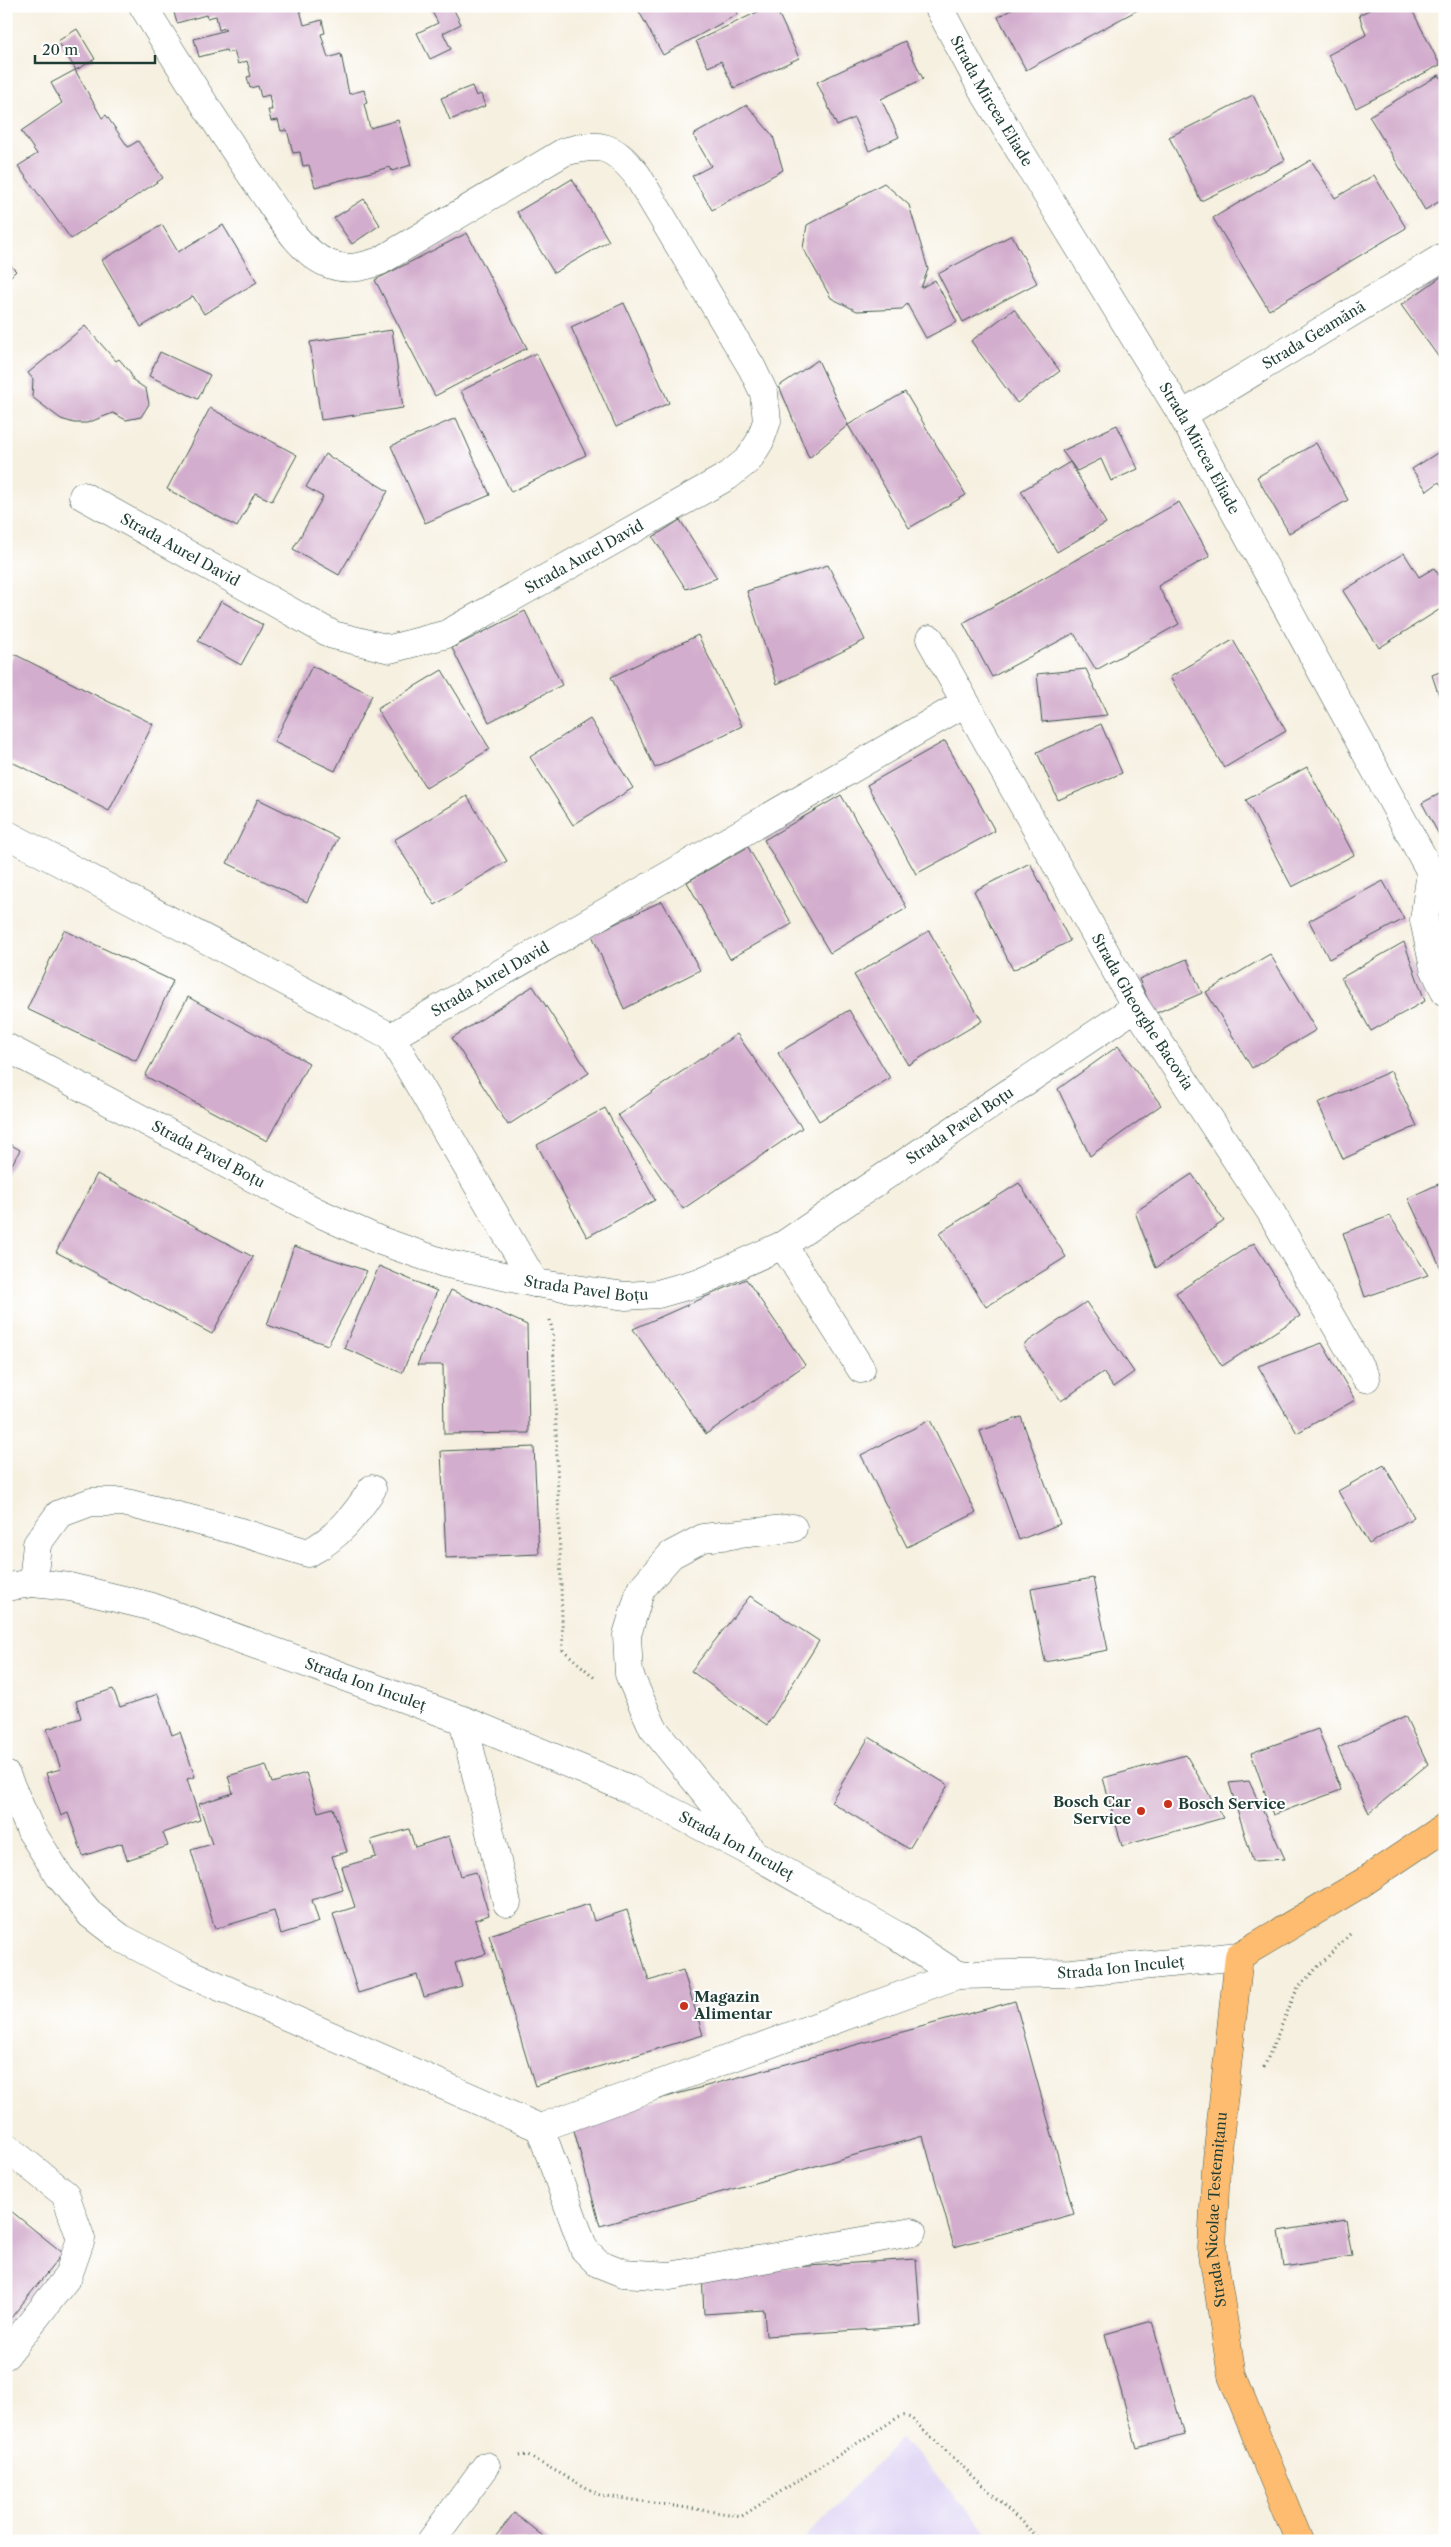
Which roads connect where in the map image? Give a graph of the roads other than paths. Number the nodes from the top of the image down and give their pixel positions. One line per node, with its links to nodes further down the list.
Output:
1 (143, 6): 5 (street, Strada Aurel David)
2 (938, 6): 4 (street, Strada Mircea Eliade)
3 (1445, 256): 4 (street, Strada Geamănă)
4 (1182, 415): 9 (street, Strada Mircea Eliade)
5 (83, 496)
6 (930, 639): 7 (street, Strada Gheorghe Bacovia)
7 (965, 703): 12 (street, Strada Gheorghe Bacovia); 13 (street, Strada Aurel David)
8 (6, 834): 13 (street)
9 (1431, 872): 10 (street, Strada Mircea Eliade); 11 (street)
10 (1445, 898)
11 (1445, 992)
12 (1136, 1007): 15 (street, Strada Pavel Boțu); 18 (street, Strada Gheorghe Bacovia)
13 (391, 1037): 16 (street)
14 (6, 1047): 16 (street, Strada Pavel Boțu)
15 (784, 1245): 16 (street, Strada Pavel Boțu); 17 (street)
16 (535, 1283)
17 (862, 1369)
18 (1366, 1378)
19 (372, 1489): 21 (street)
20 (793, 1528): 26 (street)
21 (33, 1583): 22 (street, Strada Ion Inculeț); 23 (street, Strada Ion Inculeț)
22 (6, 1587)
23 (463, 1720): 26 (street, Strada Ion Inculeț); 27 (street)
24 (6, 1775): 30 (street)
25 (1445, 1827): 28 (main road, Strada Ion Inculeț)
26 (756, 1856): 29 (street, Strada Ion Inculeț)
27 (507, 1903)
28 (1239, 1956): 29 (street, Strada Ion Inculeț); 36 (main road, Strada Nicolae Testemițanu)
29 (957, 1976): 30 (street)
30 (540, 2128): 32 (street)
31 (6, 2148): 33 (street)
32 (912, 2232)
33 (6, 2355)
34 (486, 2466): 35 (street)
35 (431, 2541)
36 (1299, 2541)

